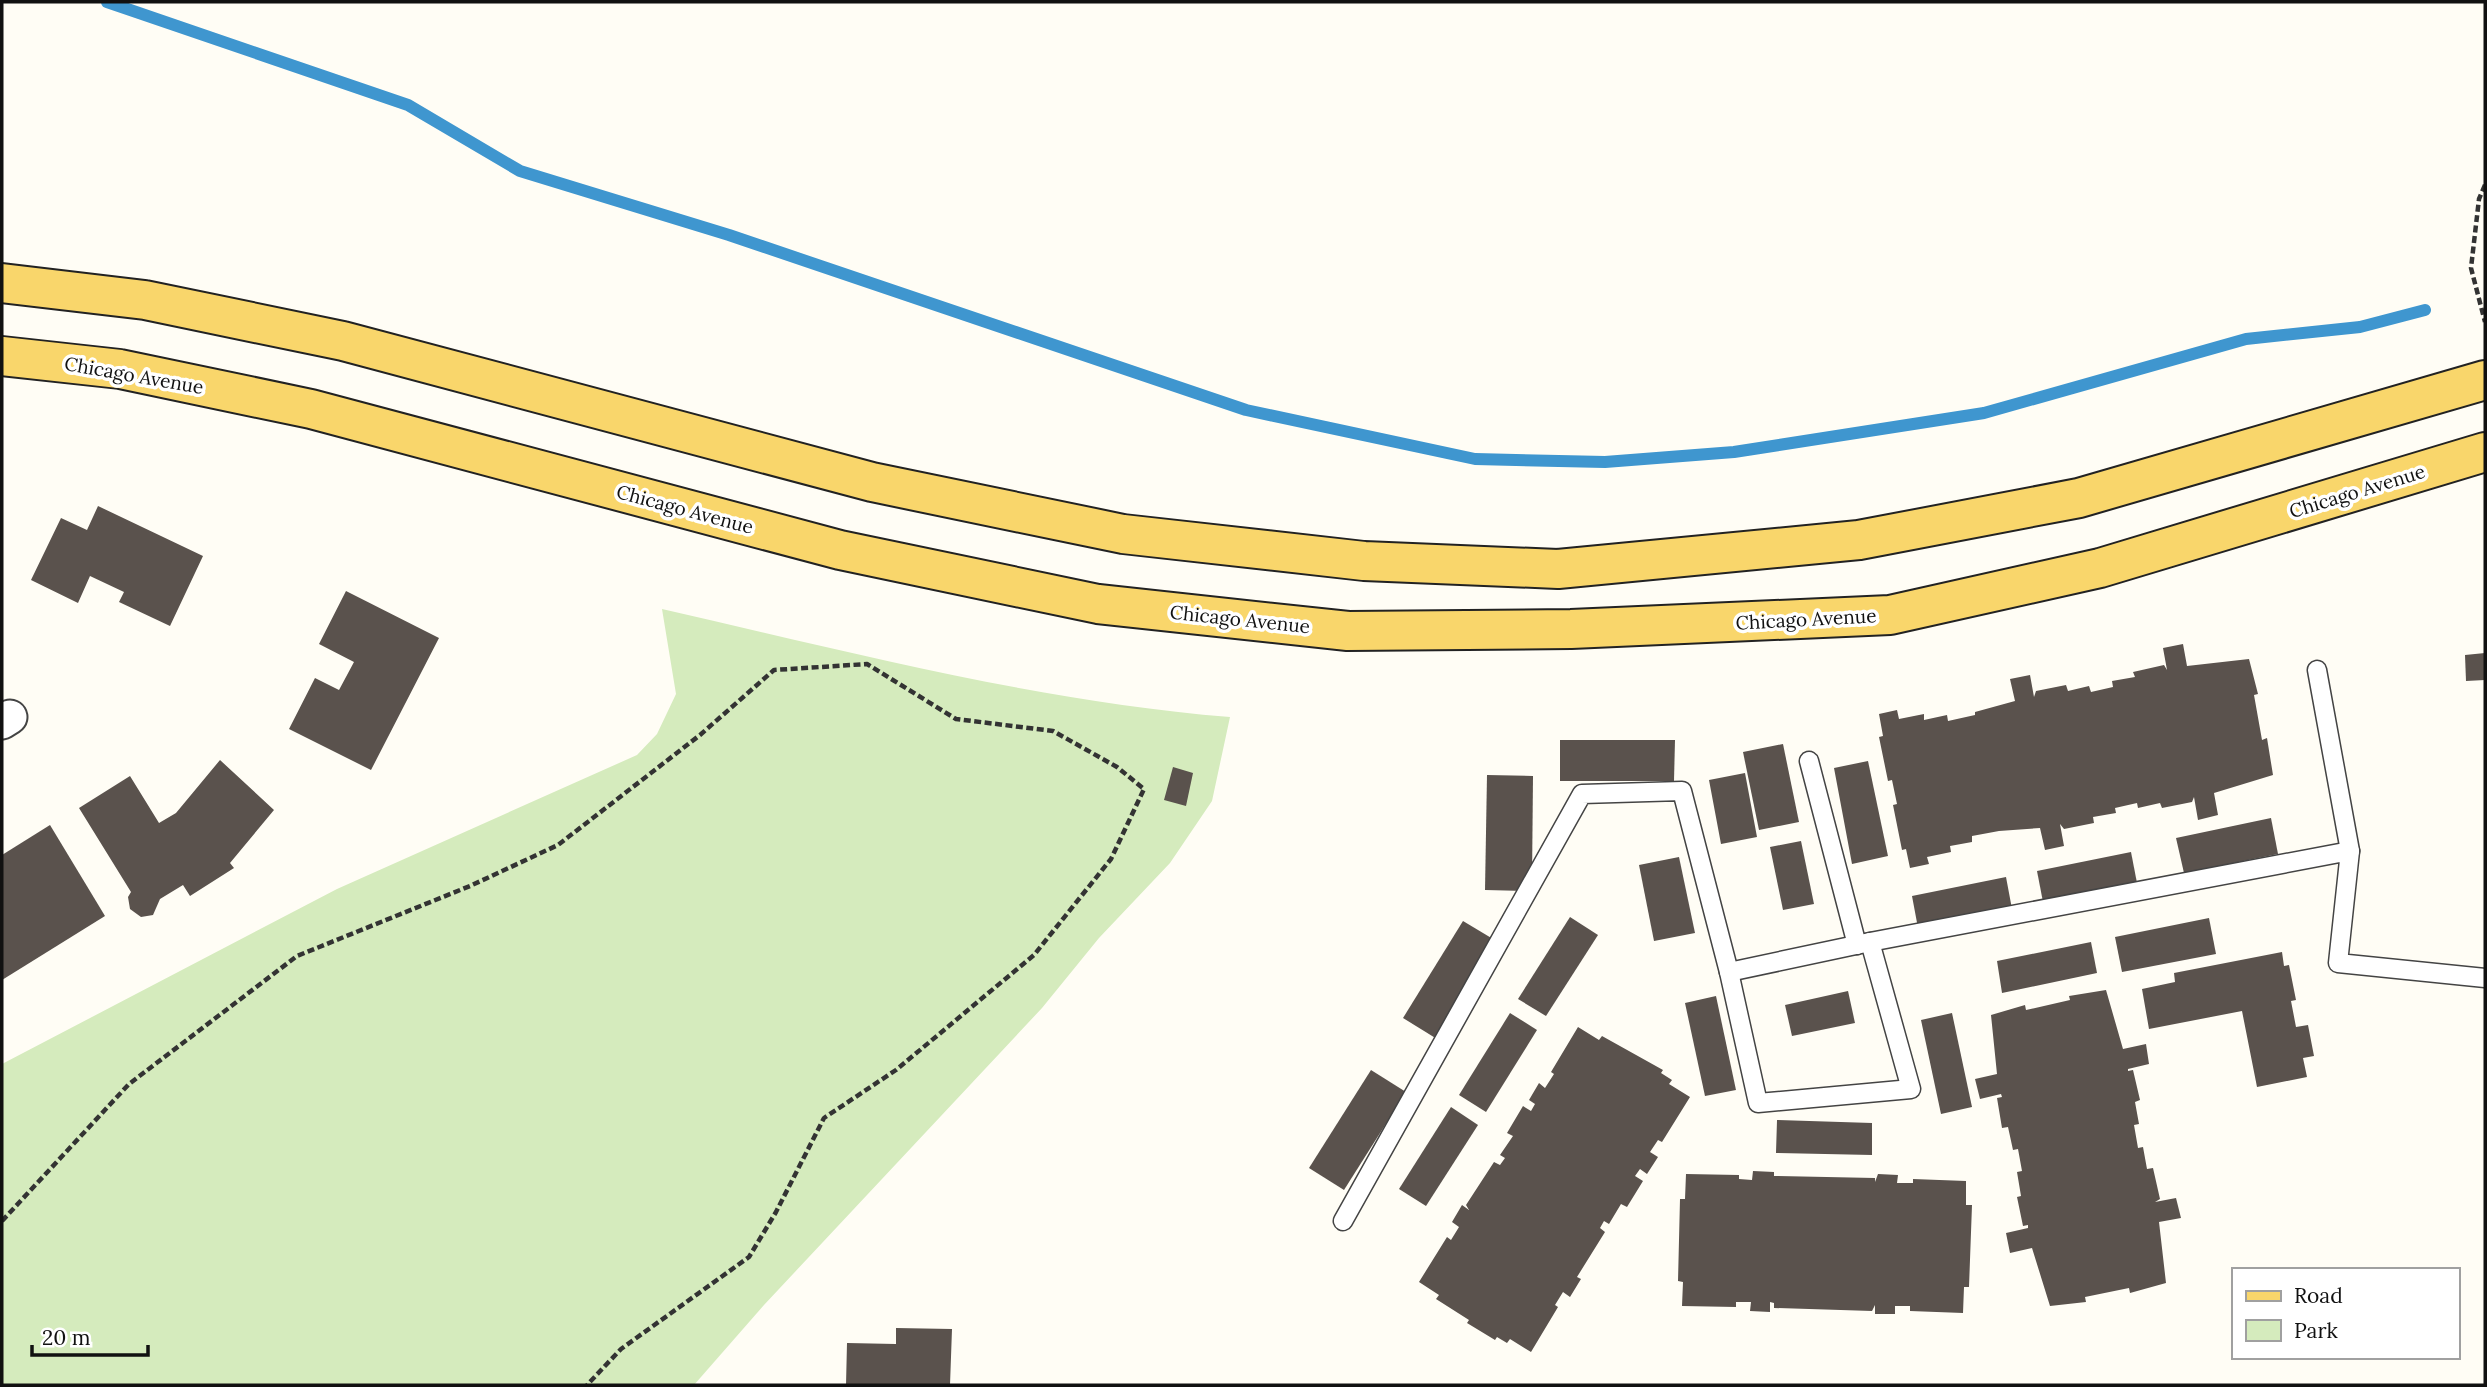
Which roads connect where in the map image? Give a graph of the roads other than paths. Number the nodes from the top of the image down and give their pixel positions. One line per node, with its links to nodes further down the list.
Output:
1 (2, 283): 3 (main road)
2 (2, 356): 4 (main road, Chicago Avenue)
3 (2485, 380)
4 (2485, 452)
5 (2317, 670): 7 (lane)
6 (1809, 761): 8 (lane)
7 (2350, 851): 8 (lane); 10 (lane)
8 (1863, 943): 9 (lane); 9 (lane)
9 (1729, 972): 11 (lane)
10 (2485, 978)
11 (1343, 1221)

